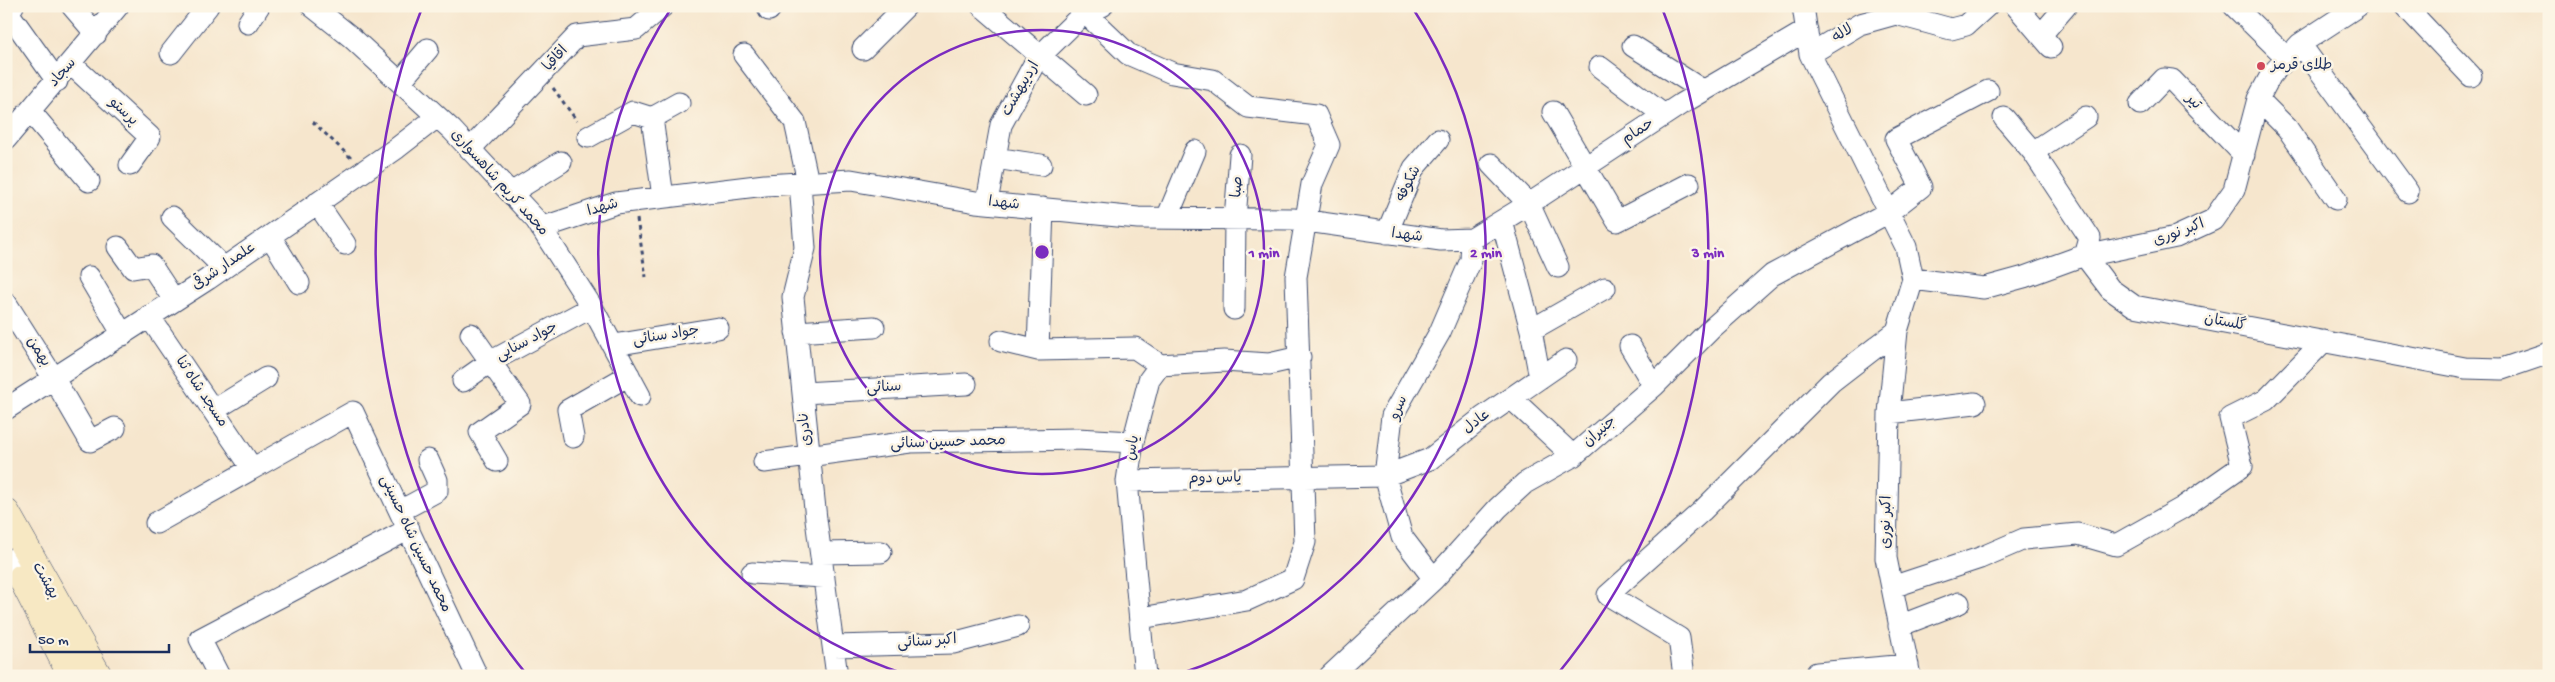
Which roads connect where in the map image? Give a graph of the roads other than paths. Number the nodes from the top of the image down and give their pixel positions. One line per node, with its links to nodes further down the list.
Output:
1 (13, 6): 31 (street)
2 (72, 6): 19 (street)
3 (118, 6): 19 (street, سجاد)
4 (208, 6): 24 (street)
5 (663, 6): 48 (street, اقاقیا)
6 (906, 6): 22 (street)
7 (982, 6): 27 (street)
8 (1803, 6): 18 (street, اکبر نوری)
9 (1987, 6): 17 (street, لاله)
10 (2016, 6): 11 (street)
11 (2066, 6)
12 (2234, 6): 23 (street)
13 (2358, 6): 23 (street, اکبر نوری)
14 (2405, 6): 30 (street)
15 (1088, 9): 27 (street, اردیبهشت); 74 (street)
16 (325, 10): 32 (street, محمد کریم شاهسواری)
17 (1894, 10): 25 (street, لاله)
18 (1807, 30): 25 (street, اکبر نوری); 33 (street, حمام)
19 (96, 34): 28 (street, سجاد)
20 (1633, 46): 33 (street)
21 (428, 49): 32 (street)
22 (863, 49)
23 (2293, 51): 36 (street, اکبر نوری); 62 (street)
24 (171, 53)
25 (1810, 54): 70 (street, اکبر نوری)
26 (744, 55): 60 (street, نادری)
27 (1039, 57): 35 (street); 53 (street, اردیبهشت)
28 (71, 64): 31 (street, سجاد); 55 (street, پرستو)
29 (1600, 68): 40 (street)
30 (2471, 76)
31 (57, 81): 45 (street, سجاد)
32 (400, 82): 41 (street, محمد کریم شاهسواری)
33 (1704, 91): 40 (street, حمام)
34 (1988, 91): 70 (street, جنیران)
35 (1086, 95)
36 (2258, 98): 51 (street, اکبر نوری); 65 (street)
37 (679, 103): 43 (street)
38 (2140, 104): 51 (street, تیر)
39 (1553, 112): 58 (street)
40 (1664, 115): 58 (street, حمام)
41 (438, 117): 48 (street, محمد کریم شاهسواری); 67 (street, علمدار شرقی)
42 (2086, 117): 50 (street)
43 (652, 118): 46 (street); 64 (street)
44 (2004, 118): 50 (street)
45 (15, 123): 59 (street)
46 (588, 137)
47 (1438, 140): 77 (street, شکوفه)
48 (470, 150): 63 (street, محمد کریم شاهسواری)
49 (1195, 151): 72 (street)
50 (2033, 152): 82 (street)
51 (2244, 154): 82 (street, اکبر نوری)
52 (1240, 155): 73 (street, صبا)
53 (995, 158): 57 (street); 66 (street, اردیبهشت)
54 (561, 162): 63 (street)
55 (130, 164)
56 (1491, 164): 68 (street)
57 (1041, 166)
58 (1586, 167): 61 (street); 68 (street, حمام)
59 (89, 181)
60 (804, 182): 64 (street, شهدا); 66 (street, شهدا); 98 (street, نادری)
61 (1689, 184)
62 (2408, 192)
63 (511, 193): 76 (street, محمد کریم شاهسواری)
64 (663, 198): 76 (street, شهدا)
65 (2336, 200)
66 (987, 202): 69 (street, شهدا)
67 (317, 204): 78 (street, علمدار شرقی); 80 (street)
68 (1529, 204): 75 (street, حمام); 83 (street)
69 (1043, 208): 72 (street, شهدا); 105 (street)
70 (1889, 212): 86 (street, اکبر نوری); 117 (street, جنیران)
71 (172, 217): 84 (street)
72 (1167, 218): 73 (street, شهدا)
73 (1235, 219): 74 (street, شهدا); 92 (street, صبا)
74 (1306, 221): 77 (street, شهدا); 107 (street)
75 (1502, 221): 79 (street, حمام); 96 (street)
76 (541, 228): 91 (street, محمد کریم شاهسواری)
77 (1387, 233): 79 (street, شهدا)
78 (270, 236): 84 (street, علمدار شرقی); 87 (street)
79 (1472, 239): 134 (street, سرو)
80 (345, 244)
81 (118, 247): 89 (street)
82 (2085, 256): 86 (street, اکبر نوری); 102 (street, گلستان)
83 (1558, 266)
84 (224, 268): 89 (street, علمدار شرقی)
85 (89, 277): 100 (street)
86 (1912, 279): 97 (street, اکبر نوری)
87 (299, 283)
88 (1605, 288): 96 (street)
89 (174, 300): 93 (street, علمدار شرقی)
90 (6, 303): 112 (street, بهمن)
91 (592, 307): 103 (street, محمد کریم شاهسواری); 109 (street, جواد سنایی)
92 (1234, 309)
93 (149, 316): 100 (street, علمدار شرقی); 123 (street, مسجد شاه ثنا)
94 (874, 327): 98 (street)
95 (718, 328): 103 (street, جواد سنائی)
96 (1530, 330): 114 (street)
97 (1897, 331): 124 (street, اکبر نوری); 160 (street)
98 (796, 332): 118 (street, نادری)
99 (471, 334): 109 (street)
100 (123, 335): 112 (street, علمدار شرقی)
101 (1001, 341): 105 (street)
102 (2324, 341): 106 (street, گلستان); 146 (street)
103 (614, 345): 111 (street, محمد کریم شاهسواری)
104 (1630, 346): 117 (street)
105 (1038, 350): 110 (street)
106 (2549, 352)
107 (1300, 357): 110 (street); 135 (street)
108 (1566, 360): 114 (street, عادل)
109 (490, 362): 115 (street, جواد سنایی); 131 (street)
110 (1160, 365): 127 (street, یاس)
111 (629, 375): 119 (street, محمد کریم شاهسواری); 126 (street)
112 (53, 377): 122 (street, علمدار شرقی); 125 (street, بهمن)
113 (266, 378): 123 (street)
114 (1540, 378): 120 (street, عادل)
115 (463, 380)
116 (966, 384): 118 (street, سنائی)
117 (1654, 386): 129 (street, جنیران)
118 (803, 393): 128 (street, نادری)
119 (640, 396)
120 (1511, 398): 129 (street); 134 (street, عادل)
121 (1974, 404): 124 (street)
122 (6, 409)
123 (214, 410): 133 (street, مسجد شاه ثنا)
124 (1889, 413): 146 (street, اکبر نوری)
125 (115, 428)
126 (573, 436)
127 (1133, 442): 128 (street, محمد حسین سنائی); 136 (street, یاس)
128 (809, 455): 132 (street, محمد حسین سنائی); 141 (street, نادری)
129 (1573, 456): 145 (street, جنیران)
130 (428, 460): 138 (street)
131 (497, 461)
132 (764, 462)
133 (252, 468): 138 (street, محمد حسین شاه حسینی); 139 (street)
134 (1385, 476): 135 (street, عادل); 145 (street, سرو)
135 (1303, 478): 136 (street, یاس دوم); 148 (street)
136 (1127, 481): 148 (street, یاس)
137 (6, 513): 154 (main road, بهشت)
138 (405, 520): 155 (street); 156 (street, محمد حسین شاه حسینی)
139 (156, 523)
140 (881, 552): 141 (street)
141 (821, 554): 144 (street, نادری)
142 (8, 556): 153 (main road, بهشت)
143 (752, 573): 144 (street)
144 (824, 577): 151 (street, نادری)
145 (1434, 579): 159 (street, جنیران)
146 (1892, 587): 150 (street, اکبر نوری)
147 (1959, 603): 150 (street)
148 (1140, 618): 158 (street, یاس)
149 (1018, 626): 151 (street, اکبر سنائی)
150 (1899, 626): 152 (street, اکبر نوری)
151 (834, 646): 157 (street, نادری)
152 (1909, 671): 161 (street)
153 (72, 676)
154 (98, 676)
155 (219, 676)
156 (477, 676)
157 (837, 676)
158 (1146, 676)
159 (1330, 676)
160 (1684, 676)
161 (1816, 676)

